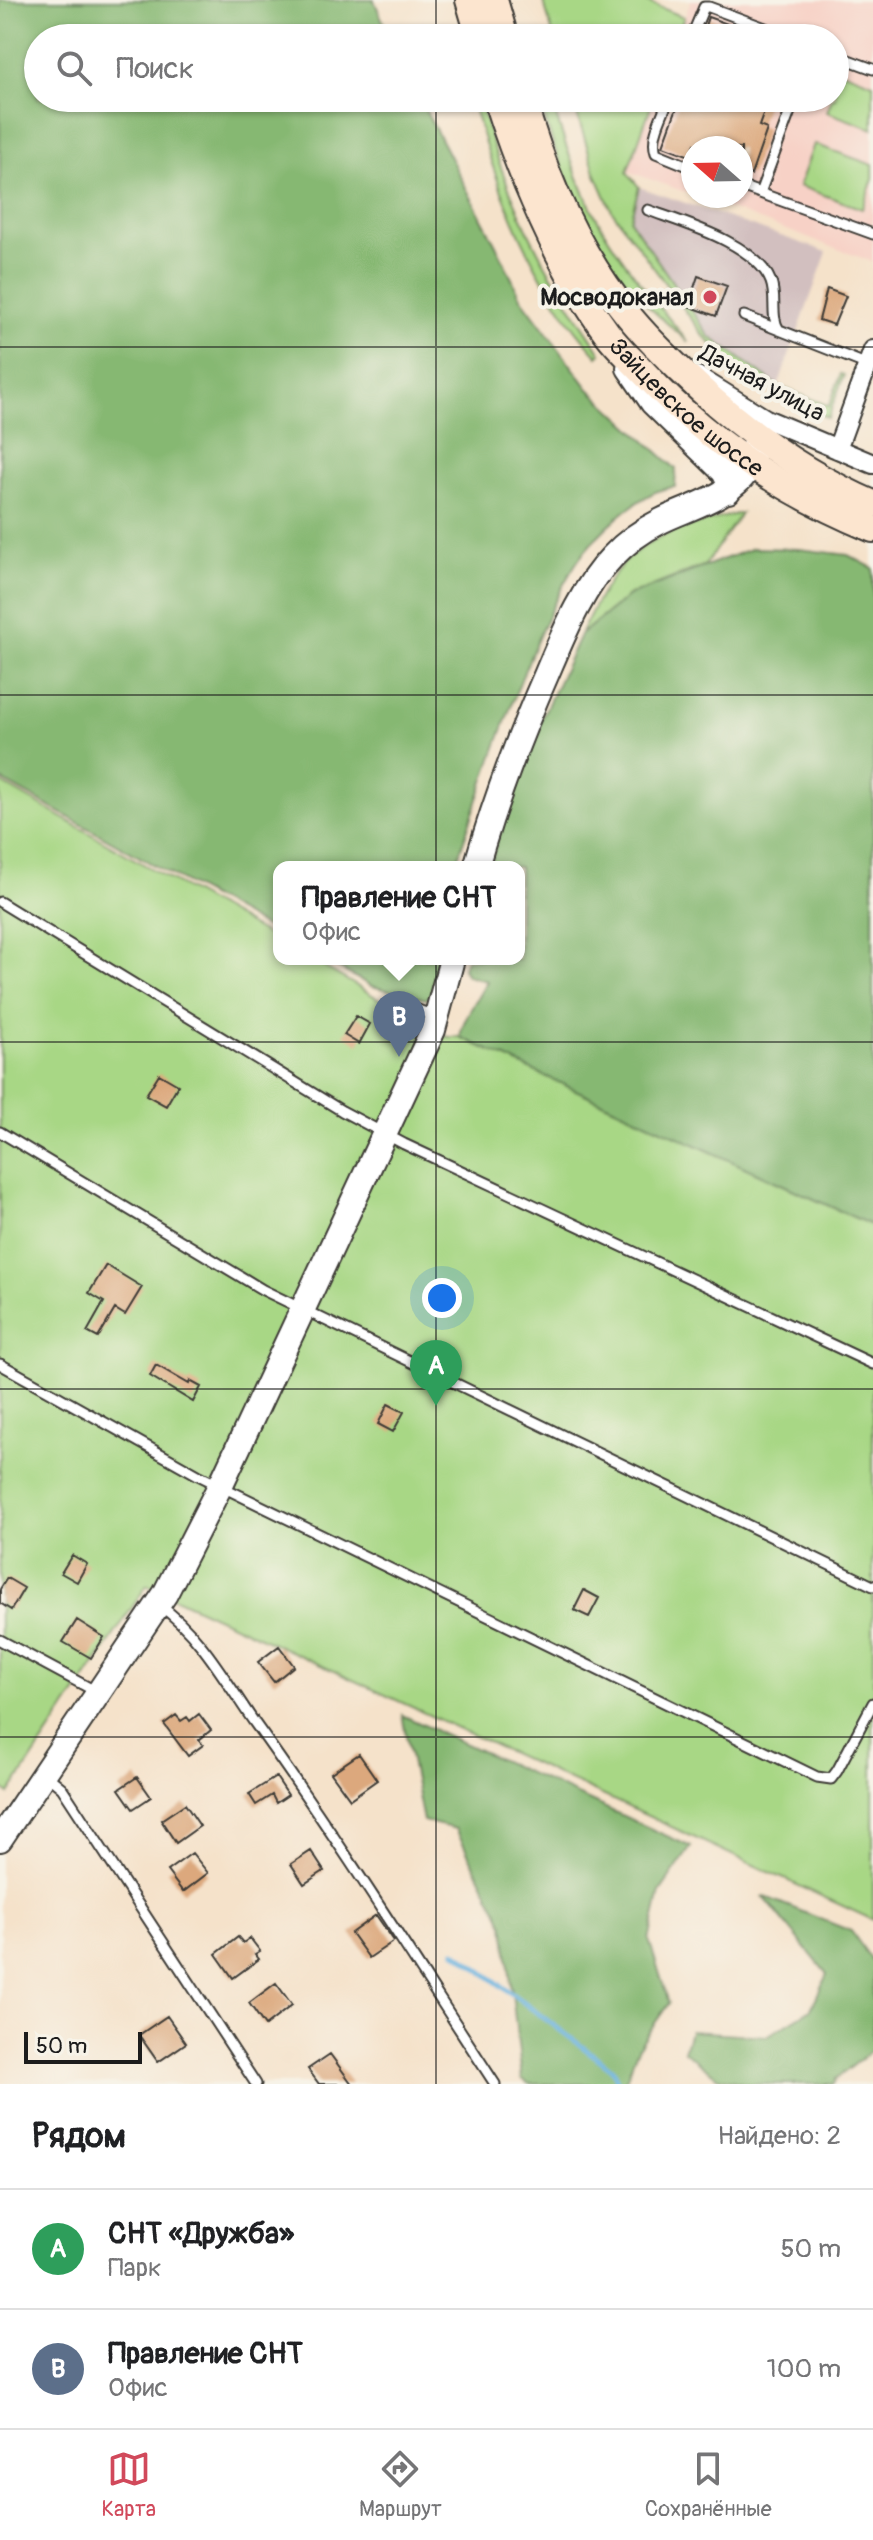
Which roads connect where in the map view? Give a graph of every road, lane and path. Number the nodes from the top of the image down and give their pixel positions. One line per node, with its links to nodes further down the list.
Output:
1 (469, 0): 3 (main road)
2 (494, 0): 4 (main road)
3 (476, 24)
4 (501, 24)
5 (696, 24): 6 (lane)
6 (755, 24)
7 (849, 60): 8 (lane)
8 (873, 69)
9 (501, 112): 20 (main road, Зайцевское шоссе)
10 (527, 112): 22 (main road, Зайцевское шоссе)
11 (664, 112): 13 (lane)
12 (790, 112): 15 (lane)
13 (681, 163)
14 (753, 190): 15 (lane)
15 (760, 193): 17 (lane)
16 (648, 210): 19 (lane)
17 (873, 234)
18 (744, 316): 19 (lane)
19 (779, 330): 21 (lane)
20 (608, 335): 26 (main road, Зайцевское шоссе); 27 (street)
21 (870, 358): 24 (street)
22 (673, 363): 23 (main road, Зайцевское шоссе); 24 (street, Дачная улица)
23 (733, 420): 26 (street); 28 (main road, Зайцевское шоссе)
24 (837, 449): 25 (street, Дачная улица)
25 (873, 464)
26 (751, 466): 27 (street); 28 (street); 30 (main road, Зайцевское шоссе)
27 (728, 491): 31 (street)
28 (848, 493): 29 (main road, Зайцевское шоссе)
29 (873, 504)
30 (873, 529)
31 (478, 861)
32 (0, 902): 37 (lane)
33 (450, 965): 35 (street)
34 (397, 1002): 35 (lane)
35 (437, 1018): 37 (street)
36 (0, 1132): 38 (lane)
37 (383, 1133): 38 (street); 40 (lane)
38 (302, 1308): 41 (street); 42 (lane)
39 (0, 1364): 41 (lane)
40 (873, 1364)
41 (219, 1486): 43 (street); 46 (lane)
42 (873, 1586)
43 (159, 1605): 45 (street); 50 (lane)
44 (0, 1640): 45 (lane)
45 (100, 1694): 47 (street)
46 (873, 1703)
47 (45, 1774): 48 (street); 49 (lane)
48 (0, 1839)
49 (256, 2084)
50 (495, 2084)

